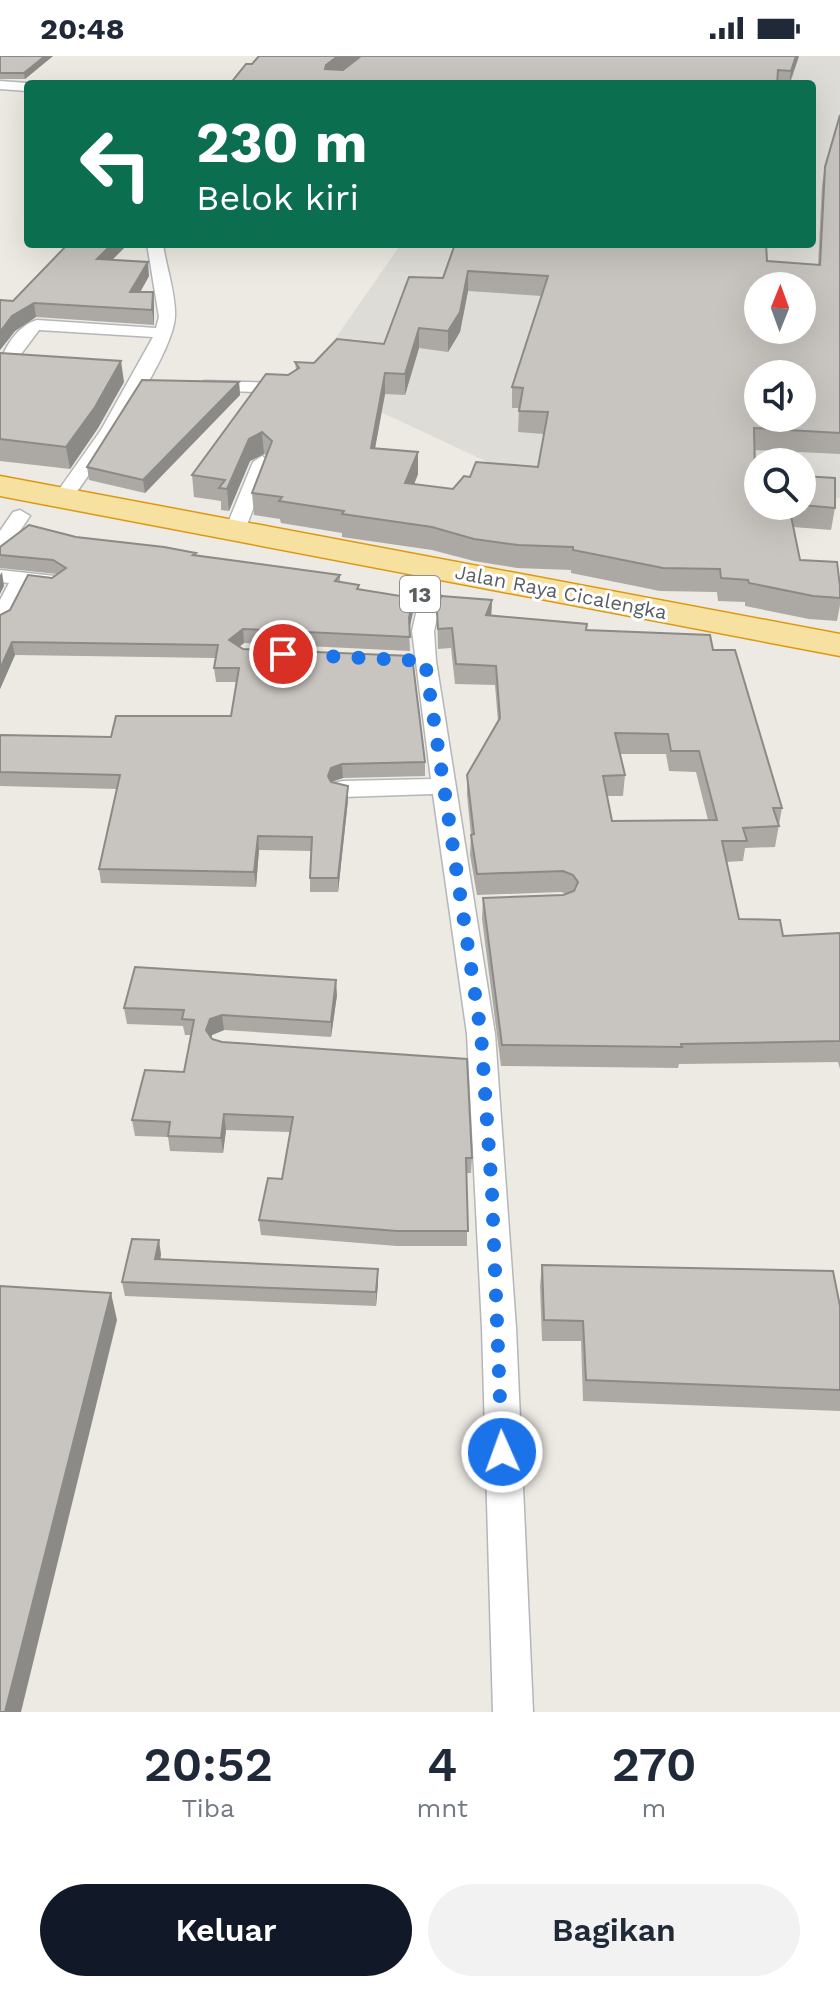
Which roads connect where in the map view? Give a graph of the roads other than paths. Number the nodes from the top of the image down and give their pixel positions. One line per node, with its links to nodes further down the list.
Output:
1 (0, 85): 2 (street)
2 (24, 87)
3 (156, 248): 4 (street)
4 (162, 333): 5 (street); 10 (street)
5 (0, 365)
6 (182, 385): 7 (street)
7 (288, 388)
8 (262, 462): 12 (street)
9 (0, 486): 10 (highway, Jalan Raya Cicalengka / 13)
10 (63, 498): 13 (highway, Jalan Raya Cicalengka / 13)
11 (10, 514): 13 (highway, Jalan Raya Cicalengka / 13); 14 (street)
12 (235, 530): 13 (highway, Jalan Raya Cicalengka / 13); 19 (highway, Jalan Raya Cicalengka / 13)
13 (177, 534): 17 (highway, Jalan Raya Cicalengka / 13)
14 (0, 546)
15 (11, 577): 16 (street); 18 (street)
16 (55, 582)
17 (431, 596): 20 (highway, Jalan Raya Cicalengka / 13); 21 (street)
18 (0, 621)
19 (840, 645)
20 (840, 671)
21 (444, 786): 22 (street); 23 (street)
22 (343, 789)
23 (513, 1712)

